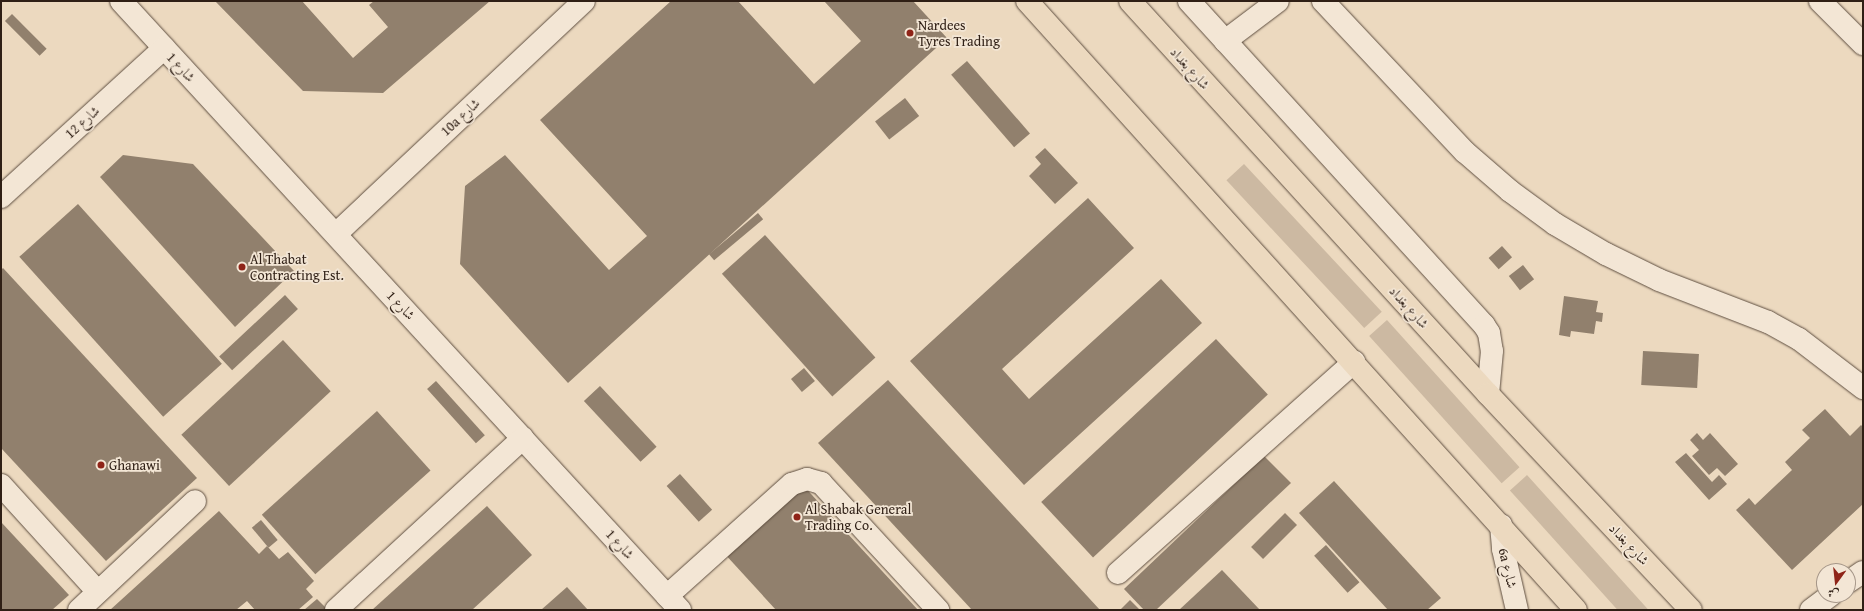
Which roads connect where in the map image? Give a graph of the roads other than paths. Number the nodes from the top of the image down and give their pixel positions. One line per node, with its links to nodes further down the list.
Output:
1 (121, 1): 11 (street, شارع 1)
2 (1027, 1): 14 (main road)
3 (1130, 1): 16 (main road, شارع بغداد)
4 (1189, 1): 9 (street)
5 (1278, 1): 9 (street)
6 (1322, 1): 15 (street)
7 (1820, 1): 10 (street)
8 (572, 5): 13 (street, 10a شارع)
9 (1225, 41): 16 (street)
10 (1863, 44)
11 (164, 48): 12 (street, شارع 12); 13 (street, شارع 1)
12 (1, 197)
13 (336, 234): 17 (street, شارع 1)
14 (1354, 362): 20 (main road); 21 (street)
15 (1863, 388)
16 (1488, 394): 30 (main road, شارع بغداد)
17 (523, 438): 23 (street, شارع 1); 26 (street)
18 (1, 485): 22 (street)
19 (195, 500): 22 (street)
20 (1501, 525): 28 (street, 6a شارع); 29 (main road)
21 (1118, 573)
22 (98, 592): 25 (street)
23 (674, 603): 27 (street)
24 (1821, 603): 31 (street)
25 (79, 610)
26 (336, 610)
27 (938, 610)
28 (1518, 610)
29 (1576, 610)
30 (1691, 610)
31 (1812, 610)

